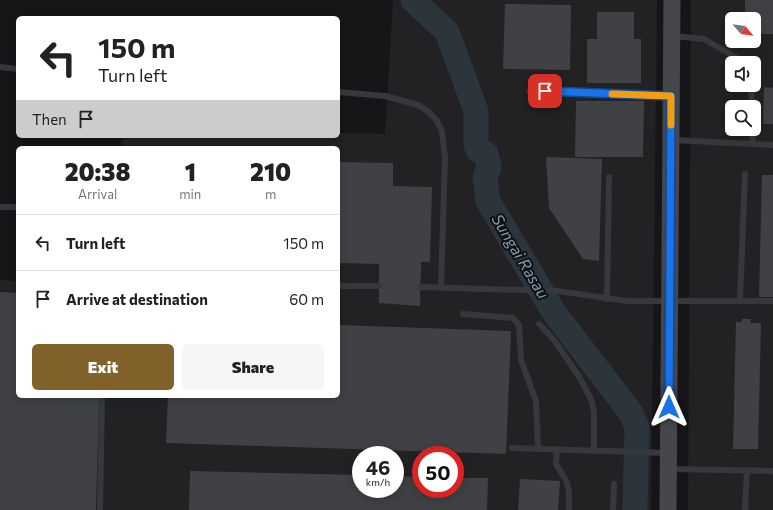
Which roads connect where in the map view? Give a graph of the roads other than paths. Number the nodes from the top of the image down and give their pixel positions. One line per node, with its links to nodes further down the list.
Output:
1 (672, 0): 2 (main road)
2 (671, 36): 3 (lane); 8 (main road)
3 (734, 56)
4 (0, 66): 5 (lane)
5 (16, 69)
6 (529, 91): 8 (lane)
7 (340, 92): 20 (lane)
8 (671, 96): 10 (main road)
9 (752, 136): 11 (lane)
10 (671, 140): 11 (lane); 22 (main road)
11 (753, 144): 12 (lane)
12 (773, 145)
13 (745, 174): 23 (lane)
14 (609, 177): 21 (lane)
15 (0, 207): 16 (lane)
16 (16, 207)
17 (340, 286): 18 (lane)
18 (379, 286)
19 (420, 287): 20 (lane)
20 (441, 288): 21 (lane)
21 (607, 299): 22 (lane)
22 (670, 300): 23 (lane); 32 (main road)
23 (740, 300): 24 (lane)
24 (773, 301)
25 (463, 314): 29 (lane)
26 (539, 324): 31 (lane)
27 (102, 398): 36 (lane)
28 (512, 448): 29 (lane)
29 (538, 449): 30 (lane)
30 (557, 449): 31 (lane); 37 (lane)
31 (594, 450): 32 (lane)
32 (663, 458): 33 (lane); 39 (main road)
33 (748, 470): 34 (lane); 40 (lane)
34 (773, 471)
35 (614, 484): 38 (lane)
36 (100, 510)
37 (569, 510)
38 (613, 510)
39 (668, 510)
40 (746, 510)

